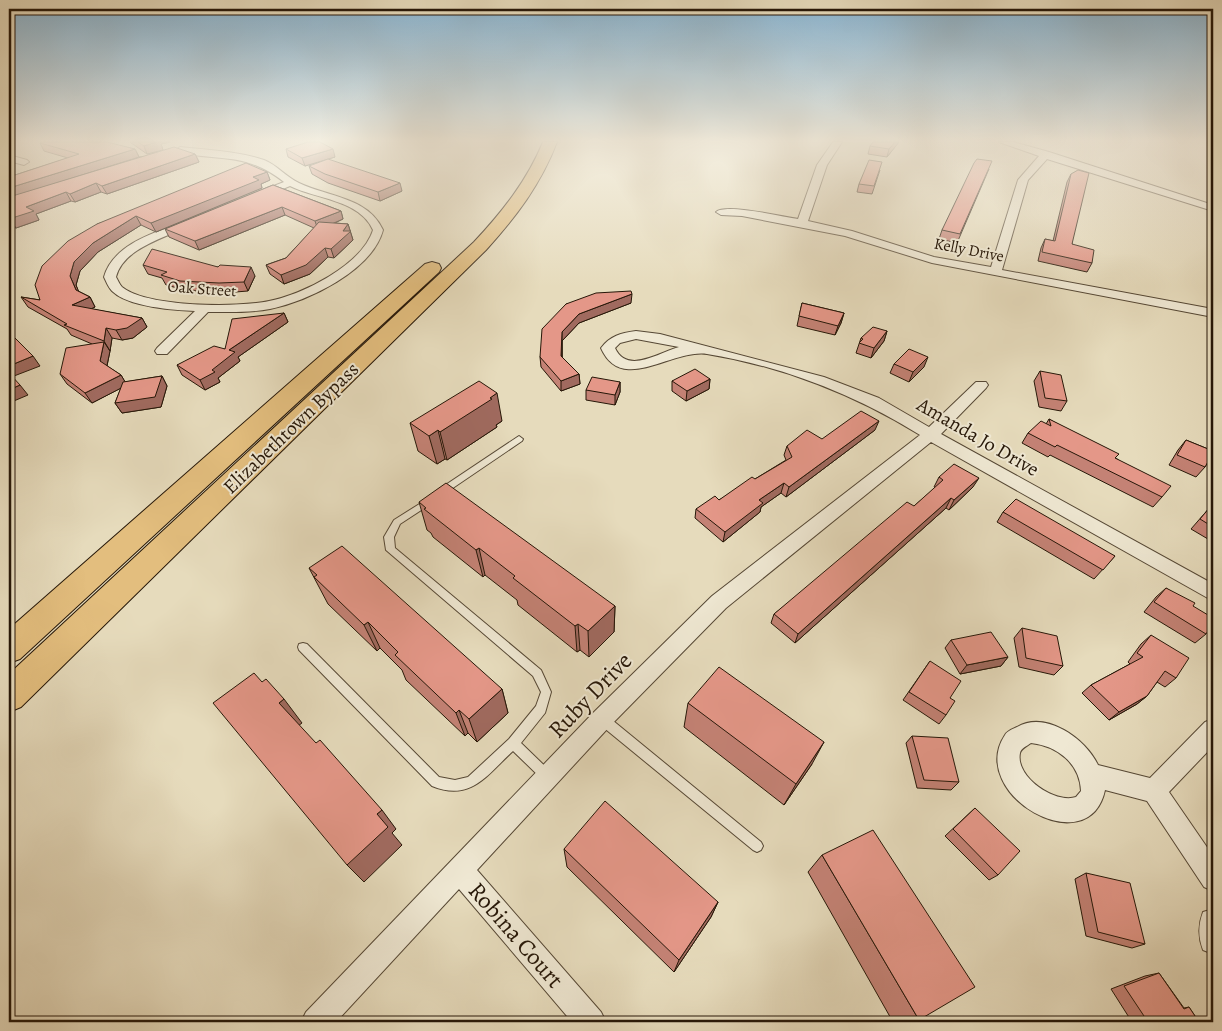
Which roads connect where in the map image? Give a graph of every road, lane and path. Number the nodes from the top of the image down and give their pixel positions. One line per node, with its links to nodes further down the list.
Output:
1 (271, 190): 8 (street)
2 (306, 190): 14 (street, Oak Street)
3 (503, 190): 23 (highway, Elizabethtown Bypass)
4 (527, 190): 24 (highway, Elizabethtown Bypass)
5 (813, 190): 12 (street)
6 (1020, 190): 13 (street)
7 (1158, 190): 9 (street)
8 (243, 201)
9 (1213, 208)
10 (721, 212): 12 (street, Kelly Drive)
11 (200, 218): 14 (street, Oak Street)
12 (802, 224): 13 (street, Kelly Drive)
13 (995, 272): 15 (street, Kelly Drive)
14 (204, 309): 16 (street)
15 (1213, 313)
16 (162, 350)
17 (708, 350): 17 (street, Amanda Jo Drive); 19 (street, Amanda Jo Drive)
18 (982, 385): 19 (street, Ruby Drive)
19 (930, 435): 21 (street, Amanda Jo Drive); 25 (street, Ruby Drive)
20 (519, 440): 27 (lane)
21 (1213, 593)
22 (303, 648): 27 (lane)
23 (9, 649)
24 (9, 696)
25 (602, 719): 29 (street, Ruby Drive); 31 (lane)
26 (1213, 730): 30 (street)
27 (513, 743): 29 (lane)
28 (1091, 776): 30 (street)
29 (548, 777): 32 (street, Ruby Drive)
30 (1154, 791): 33 (street)
31 (758, 846)
32 (460, 870): 36 (street, Ruby Drive); 37 (street, Robina Court)
33 (1213, 878)
34 (1213, 922): 35 (street)
35 (1213, 940)
36 (316, 1022)
37 (591, 1022)

